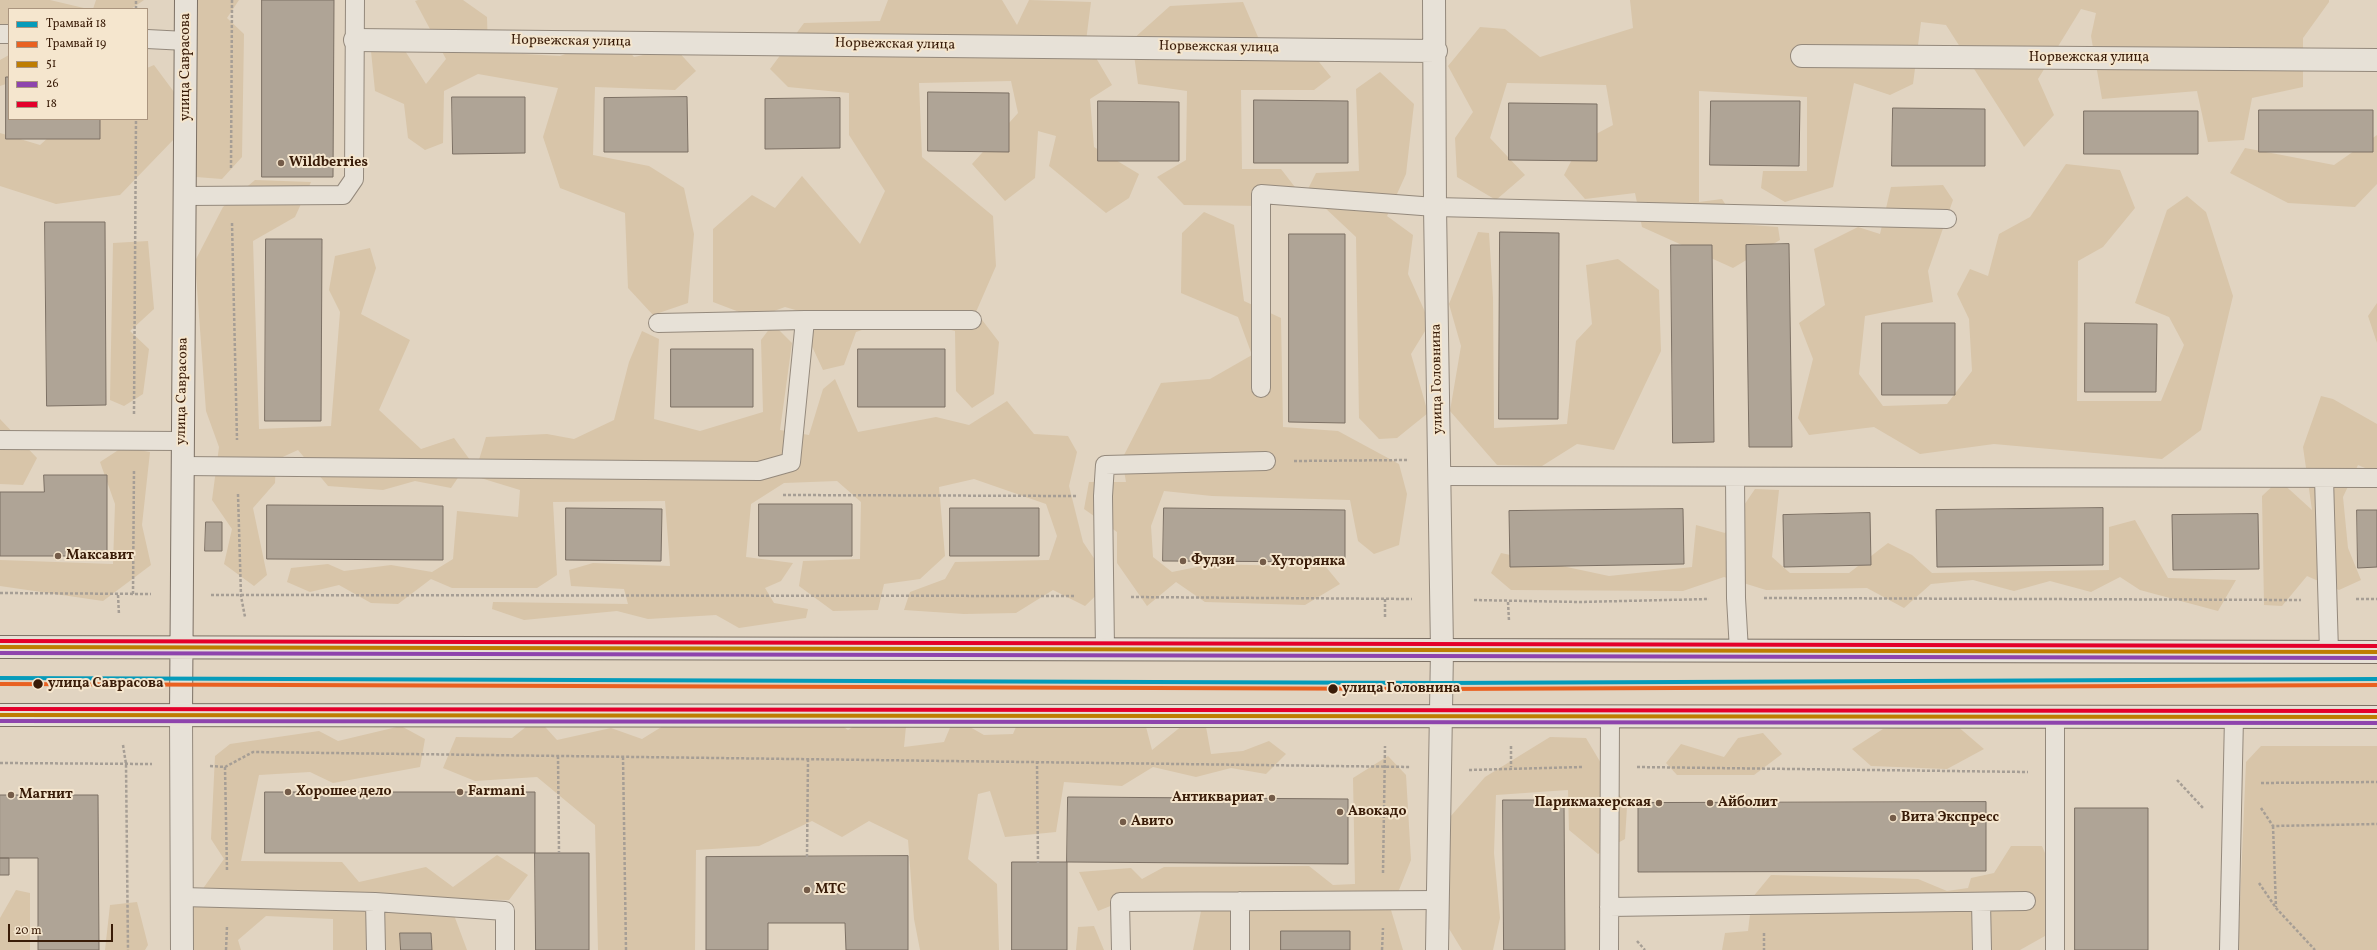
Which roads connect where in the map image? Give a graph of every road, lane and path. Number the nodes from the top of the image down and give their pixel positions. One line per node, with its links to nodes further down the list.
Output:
1 (186, 0): 7 (main road, улица Саврасова)
2 (232, 0): 13 (path)
3 (355, 0): 6 (lane)
4 (1434, 0): 8 (main road, улица Головнина)
5 (148, 39): 7 (lane)
6 (355, 40): 8 (main road, Норвежская улица); 13 (lane)
7 (186, 41): 12 (main road, улица Саврасова)
8 (1436, 50): 14 (main road, улица Головнина)
9 (1802, 56): 10 (main road, Норвежская улица)
10 (2377, 60)
11 (136, 120): 21 (path)
12 (186, 196): 13 (lane); 22 (main road, улица Саврасова)
13 (231, 196): 25 (path)
14 (1435, 207): 15 (lane); 19 (lane); 26 (main road, улица Головнина)
15 (1947, 219)
16 (805, 320): 17 (lane); 18 (lane); 25 (lane)
17 (972, 320)
18 (658, 323)
19 (1261, 388)
20 (0, 440): 21 (lane)
21 (134, 440): 22 (lane); 31 (path)
22 (182, 441): 24 (main road, улица Саврасова)
23 (1266, 461): 26 (path); 36 (lane)
24 (182, 466): 25 (lane); 49 (main road, улица Саврасова)
25 (237, 467): 35 (path)
26 (1439, 468): 27 (lane); 51 (main road, улица Головнина)
27 (1734, 478): 28 (lane); 37 (lane)
28 (2324, 478): 29 (lane); 42 (lane)
29 (2377, 478)
30 (0, 593): 33 (path)
31 (133, 594): 32 (path); 33 (path)
32 (154, 594)
33 (118, 595): 44 (path)
34 (203, 595): 35 (path)
35 (241, 596): 36 (path); 45 (path)
36 (1103, 596): 38 (path); 50 (lane)
37 (1736, 598): 42 (path); 43 (path); 52 (lane)
38 (1385, 599): 39 (path); 46 (path)
39 (1412, 599)
40 (2377, 599): 42 (path)
41 (1474, 600): 43 (path)
42 (2326, 600): 53 (lane)
43 (1508, 602): 47 (path)
44 (119, 615)
45 (246, 624)
46 (1385, 624)
47 (1509, 626)
48 (0, 647): 49 (main road)
49 (181, 647): 50 (main road); 56 (main road, улица Саврасова)
50 (1104, 649): 51 (main road)
51 (1442, 650): 52 (main road); 61 (main road, улица Головнина)
52 (1739, 650): 53 (main road)
53 (2329, 652): 54 (main road)
54 (2377, 652)
55 (0, 715): 56 (main road)
56 (181, 715): 61 (main road); 87 (main road, улица Саврасова)
57 (1610, 717): 58 (main road); 61 (main road); 76 (lane)
58 (2054, 717): 59 (main road); 79 (lane)
59 (2234, 717): 60 (main road); 81 (lane)
60 (2377, 717)
61 (1441, 718): 90 (main road, улица Головнина)
62 (1385, 740): 73 (path)
63 (123, 742): 70 (path)
64 (1511, 745): 77 (path)
65 (558, 756): 66 (path); 74 (path); 84 (path)
66 (623, 757): 67 (path); 102 (path)
67 (808, 759): 68 (path); 85 (path)
68 (1037, 761): 73 (path); 86 (path)
69 (0, 763): 70 (path)
70 (126, 764): 71 (path); 97 (path)
71 (157, 764)
72 (203, 766): 74 (path)
73 (1383, 766): 75 (path); 89 (path)
74 (225, 767): 88 (path)
75 (1418, 767)
76 (1608, 767): 77 (path); 79 (path); 95 (lane)
77 (1511, 768): 78 (path)
78 (1467, 770)
79 (2055, 772): 109 (lane)
80 (2377, 782): 81 (path)
81 (2239, 783): 83 (path); 110 (lane)
82 (2377, 824): 83 (path)
83 (2273, 826): 96 (path)
84 (559, 852)
85 (807, 857)
86 (1038, 863)
87 (182, 897): 88 (lane); 98 (main road, улица Саврасова)
88 (227, 898): 92 (lane); 99 (path)
89 (1383, 900): 90 (lane); 91 (lane); 105 (path)
90 (1438, 900): 106 (main road, улица Головнина)
91 (1240, 901): 103 (lane); 104 (lane)
92 (375, 902): 100 (lane); 101 (lane)
93 (1981, 902): 94 (lane); 95 (lane); 108 (lane)
94 (2026, 902)
95 (1609, 907): 107 (lane)
96 (2276, 908)
97 (128, 950)
98 (182, 950)
99 (226, 950)
100 (376, 950)
101 (505, 950)
102 (626, 950)
103 (1121, 950)
104 (1240, 950)
105 (1382, 950)
106 (1437, 950)
107 (1609, 950)
108 (1982, 950)
109 (2055, 950)
110 (2229, 950)

